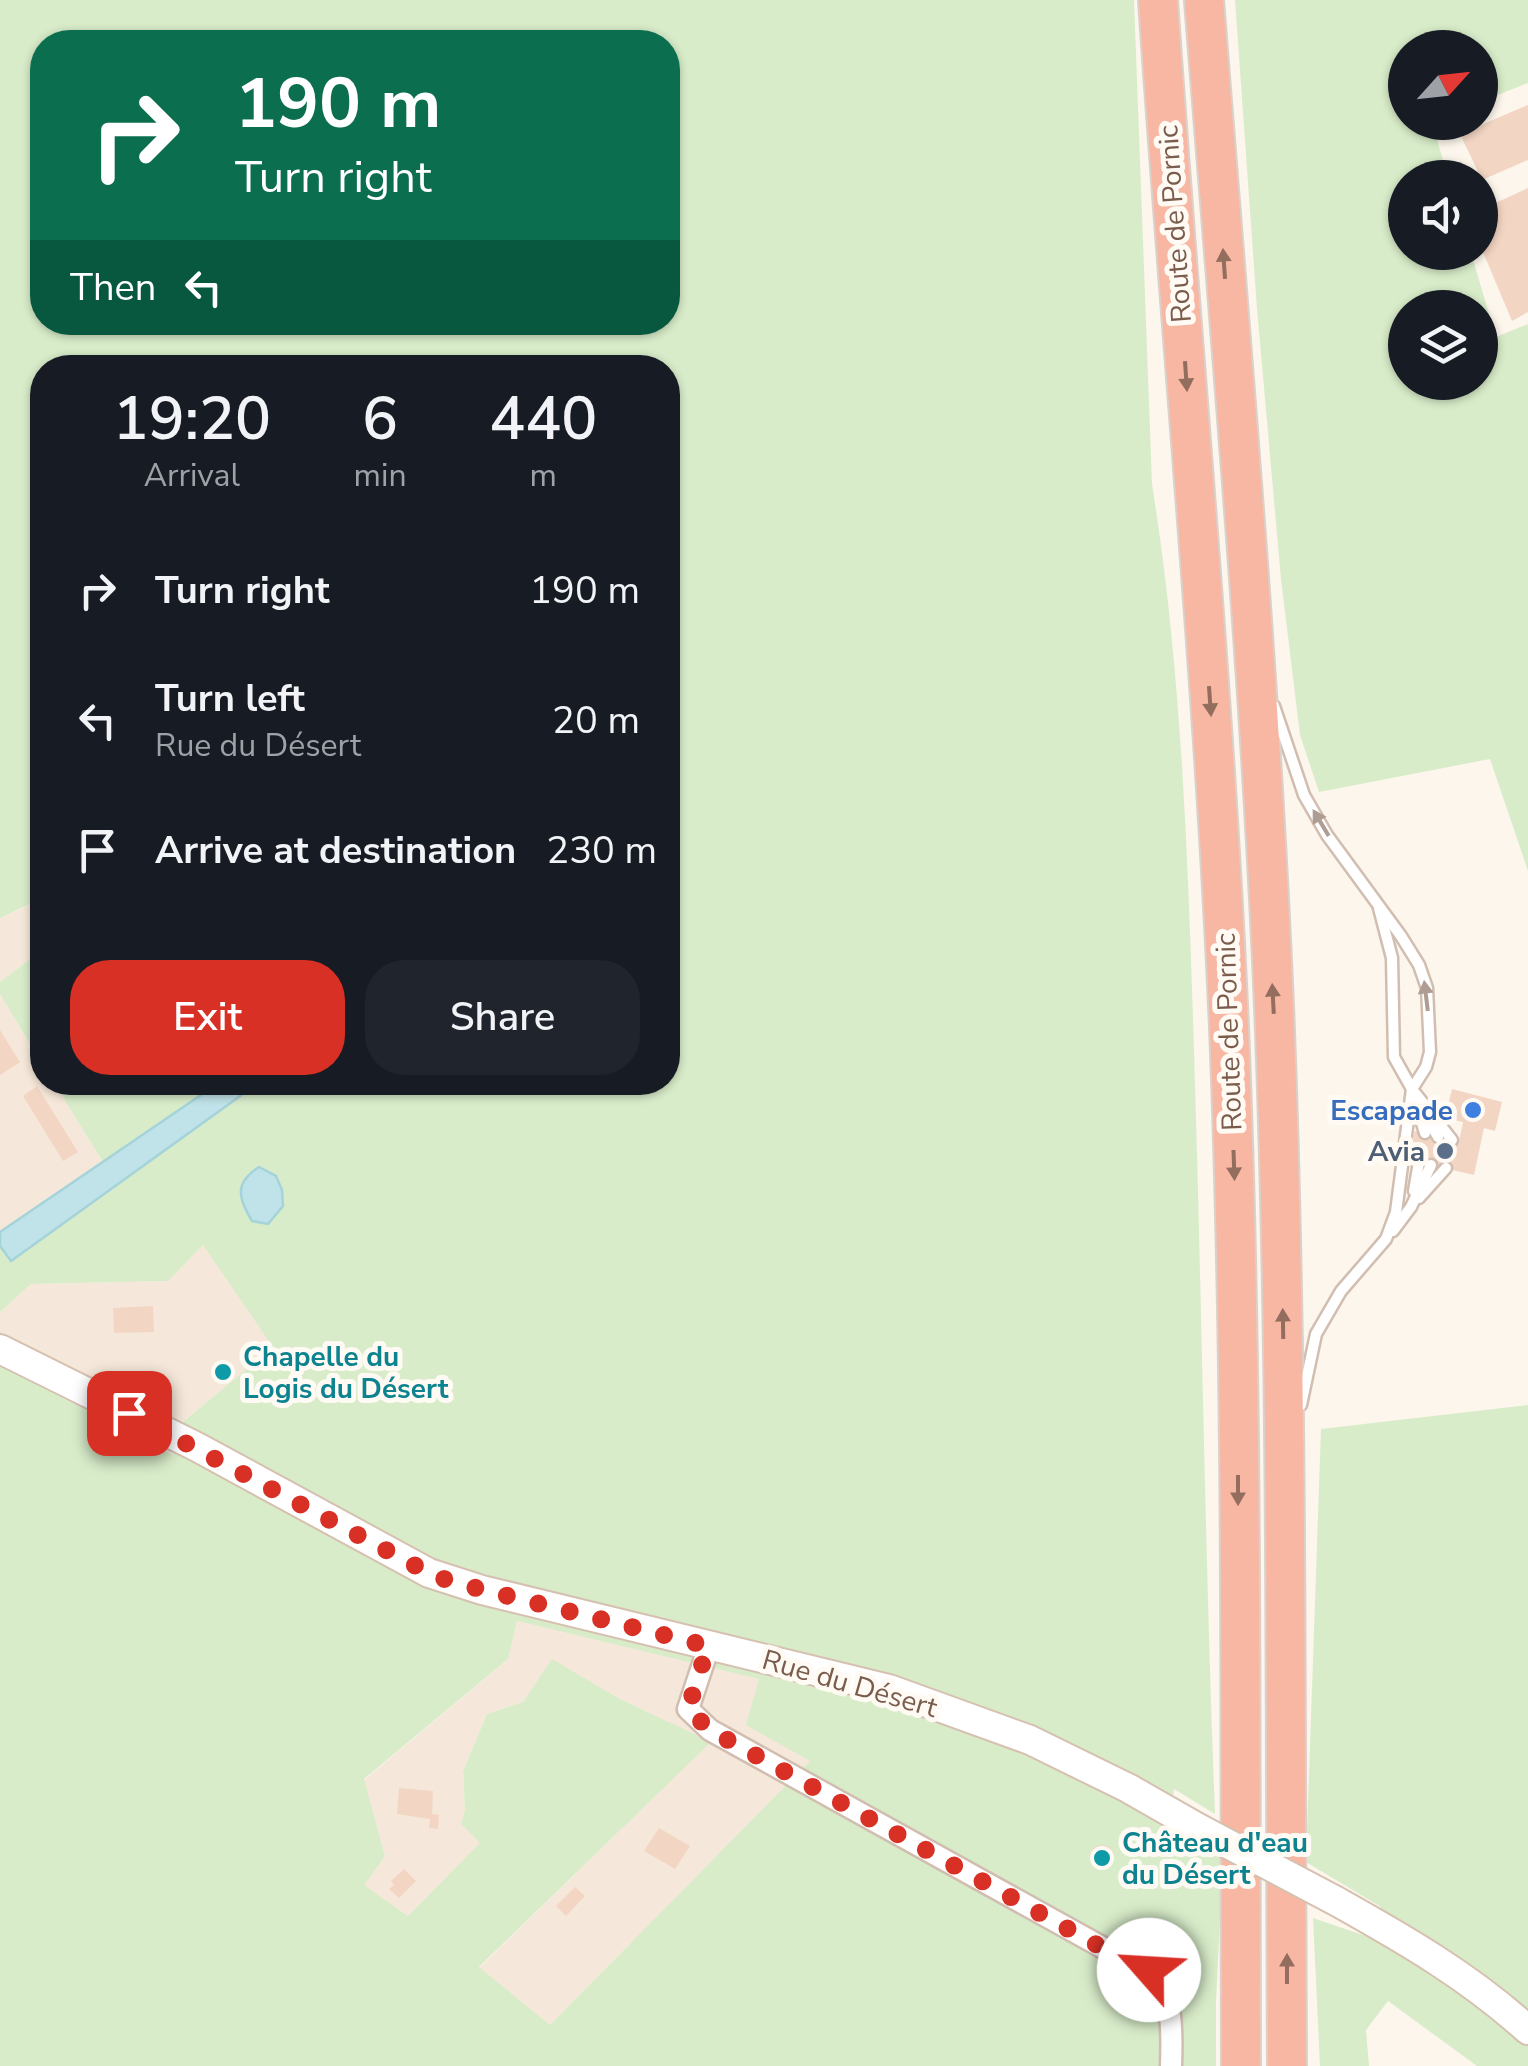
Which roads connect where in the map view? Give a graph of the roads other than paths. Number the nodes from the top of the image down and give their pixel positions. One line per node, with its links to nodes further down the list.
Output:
1 (1158, 0): 20 (highway, Route de Pornic, one-way to 20)
2 (1204, 0): 3 (highway, Route de Pornic, one-way to 2)
3 (1244, 536): 4 (lane); 21 (highway, Route de Pornic, one-way to 3)
4 (1262, 571)
5 (1270, 690): 6 (lane, one-way to 5)
6 (1377, 903): 7 (lane); 7 (lane, one-way to 6)
7 (1412, 1089): 8 (lane); 9 (lane); 10 (lane); 14 (lane)
8 (1425, 1133)
9 (1438, 1137)
10 (1452, 1140)
11 (1426, 1163): 13 (lane)
12 (1446, 1168): 13 (lane)
13 (1411, 1206): 14 (lane)
14 (1386, 1240): 16 (lane)
15 (0, 1349): 17 (street, Rue du Désert)
16 (1302, 1420)
17 (708, 1646): 18 (street, Rue du Désert, bridge); 19 (street)
18 (1528, 2030)
19 (1171, 2066)
20 (1241, 2066)
21 (1287, 2066)

